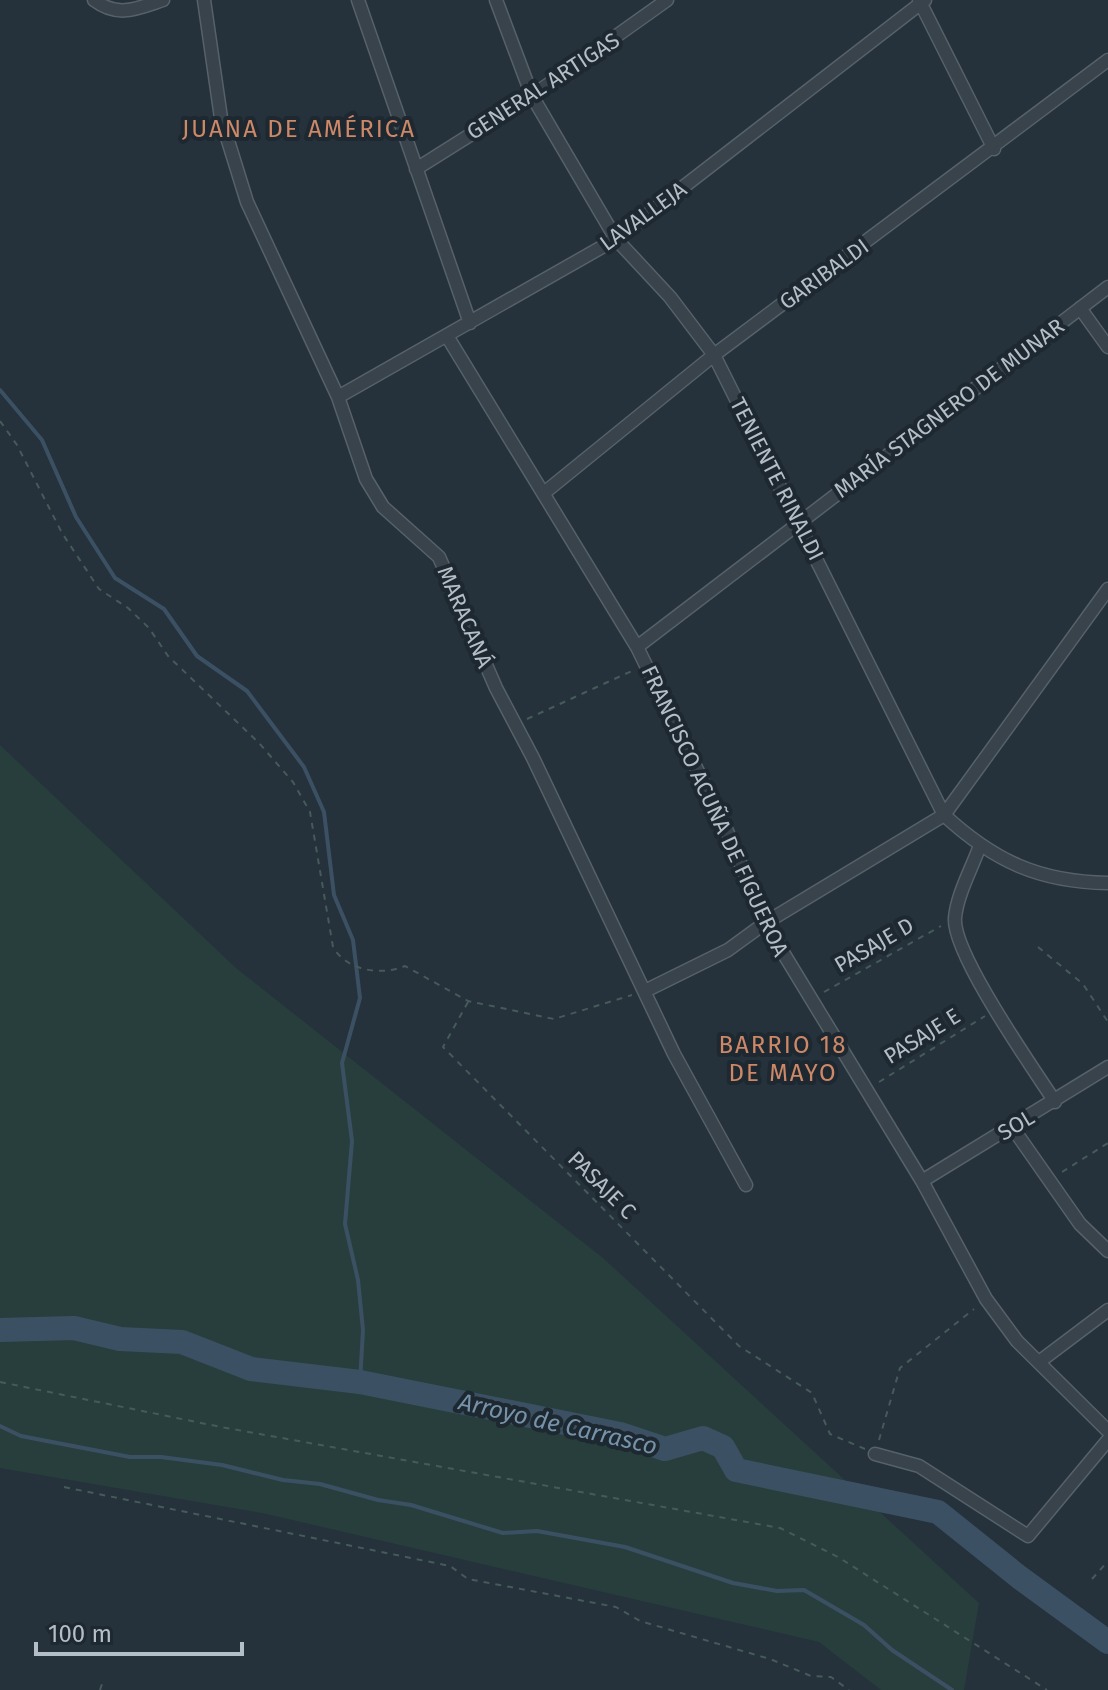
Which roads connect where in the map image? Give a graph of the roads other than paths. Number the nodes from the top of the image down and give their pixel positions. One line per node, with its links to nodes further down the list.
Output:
1 (94, 0): 2 (street)
2 (163, 0)
3 (204, 0): 19 (street, MARACANÁ)
4 (358, 0): 11 (street)
5 (496, 0): 9 (street, TENIENTE RINALDI)
6 (667, 0): 9 (street, GENERAL ARTIGAS)
7 (921, 1): 10 (street); 12 (street, LAVALLEJA)
8 (1108, 60): 10 (street, GARIBALDI)
9 (532, 96): 11 (street, GENERAL ARTIGAS); 12 (street, TENIENTE RINALDI)
10 (994, 149): 18 (street, GARIBALDI)
11 (416, 169): 15 (street)
12 (616, 239): 15 (street, LAVALLEJA); 18 (street, TENIENTE RINALDI)
13 (1108, 287): 14 (street, MARÍA STAGNERO DE MUNAR)
14 (1080, 308): 17 (street); 21 (street, MARÍA STAGNERO DE MUNAR)
15 (470, 323): 16 (street, LAVALLEJA)
16 (447, 336): 19 (street, LAVALLEJA); 20 (street, FRANCISCO ACUÑA DE FIGUEROA)
17 (1108, 347)
18 (714, 355): 20 (street, GARIBALDI); 21 (street, TENIENTE RINALDI)
19 (338, 397): 28 (street, MARACANÁ)
20 (544, 493): 23 (street, FRANCISCO ACUÑA DE FIGUEROA)
21 (800, 522): 23 (street, MARÍA STAGNERO DE MUNAR); 24 (street, TENIENTE RINALDI)
22 (1108, 589): 24 (street)
23 (637, 647): 27 (street, FRANCISCO ACUÑA DE FIGUEROA)
24 (944, 815): 25 (street, TENIENTE RINALDI); 27 (street)
25 (979, 848): 26 (street, TENIENTE RINALDI); 30 (street)
26 (1108, 883)
27 (765, 923): 28 (street); 32 (street, FRANCISCO ACUÑA DE FIGUEROA)
28 (645, 991): 33 (street, MARACANÁ)
29 (1108, 1067): 30 (street, SOL)
30 (1055, 1102): 31 (street, SOL)
31 (1012, 1127): 32 (street, SOL); 34 (street)
32 (922, 1181): 36 (street, FRANCISCO ACUÑA DE FIGUEROA)
33 (746, 1185)
34 (1108, 1251)
35 (1108, 1310): 36 (street)
36 (1039, 1362): 37 (street, FRANCISCO ACUÑA DE FIGUEROA)
37 (1108, 1431)
38 (1108, 1440): 39 (street)
39 (875, 1454)

